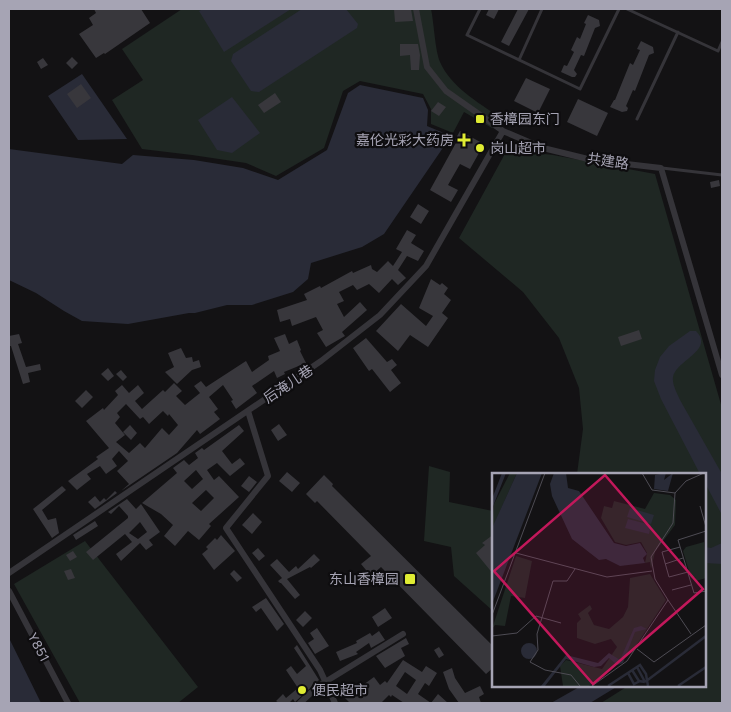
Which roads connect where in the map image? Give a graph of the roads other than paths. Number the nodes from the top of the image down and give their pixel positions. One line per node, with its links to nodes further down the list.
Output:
1 (416, 9): 10 (street, 共建路)
2 (480, 9): 8 (lane)
3 (542, 9): 8 (lane)
4 (619, 9): 8 (lane)
5 (628, 9): 6 (lane)
6 (678, 32): 7 (lane); 9 (lane)
7 (722, 42)
8 (519, 60)
9 (637, 119)
10 (503, 131): 11 (street, 共建路); 14 (street, 后淹儿巷)
11 (661, 168): 12 (lane); 13 (street)
12 (722, 175)
13 (722, 375)
14 (248, 410): 15 (street, 后淹儿巷); 18 (street)
15 (9, 573)
16 (9, 591): 19 (street, Y851)
17 (403, 634): 18 (street)
18 (325, 682): 20 (street); 21 (street)
19 (68, 703)
20 (300, 703)
21 (335, 703)

